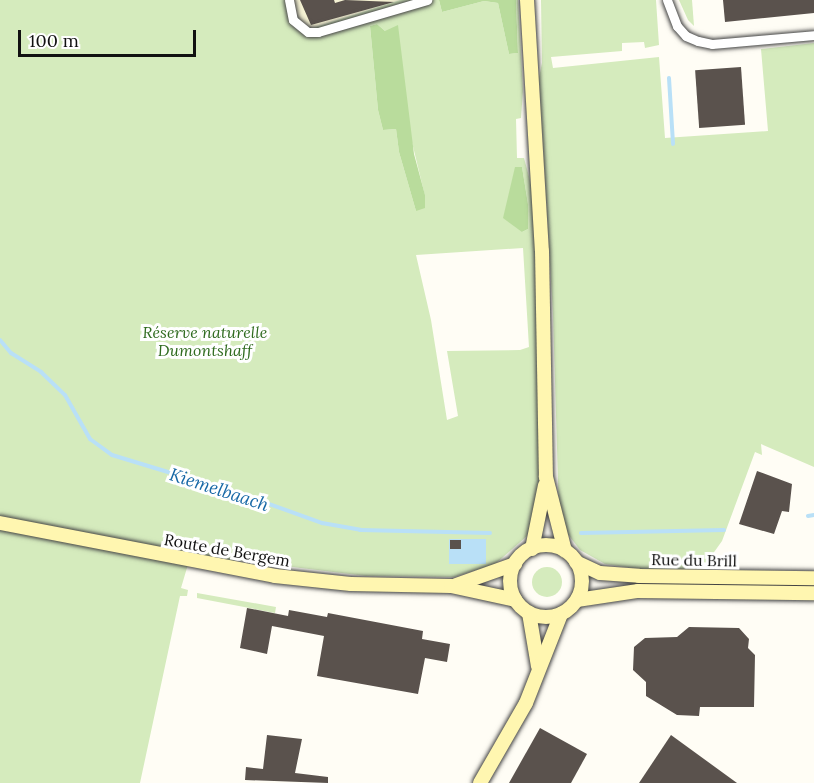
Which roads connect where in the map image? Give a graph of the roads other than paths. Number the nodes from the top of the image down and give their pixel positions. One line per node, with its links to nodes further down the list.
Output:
1 (289, 0): 2 (street)
2 (427, 0)
3 (527, 0): 6 (main road)
4 (668, 0): 5 (street)
5 (814, 34)
6 (546, 477): 8 (main road); 9 (main road)
7 (0, 523): 13 (main road, Route de Bergem)
8 (532, 549): 9 (main road); 11 (main road)
9 (565, 551): 10 (main road)
10 (576, 562): 12 (main road, Rue du Brill); 16 (main road)
11 (515, 564): 13 (main road, Route de Bergem); 15 (main road)
12 (814, 578)
13 (451, 586): 15 (main road, Route de Bergem)
14 (814, 593): 16 (main road, Rue du Brill)
15 (516, 600): 17 (main road)
16 (577, 600): 18 (main road)
17 (529, 612): 18 (main road); 19 (main road)
18 (561, 614): 19 (main road)
19 (539, 669): 20 (main road)
20 (480, 783)

